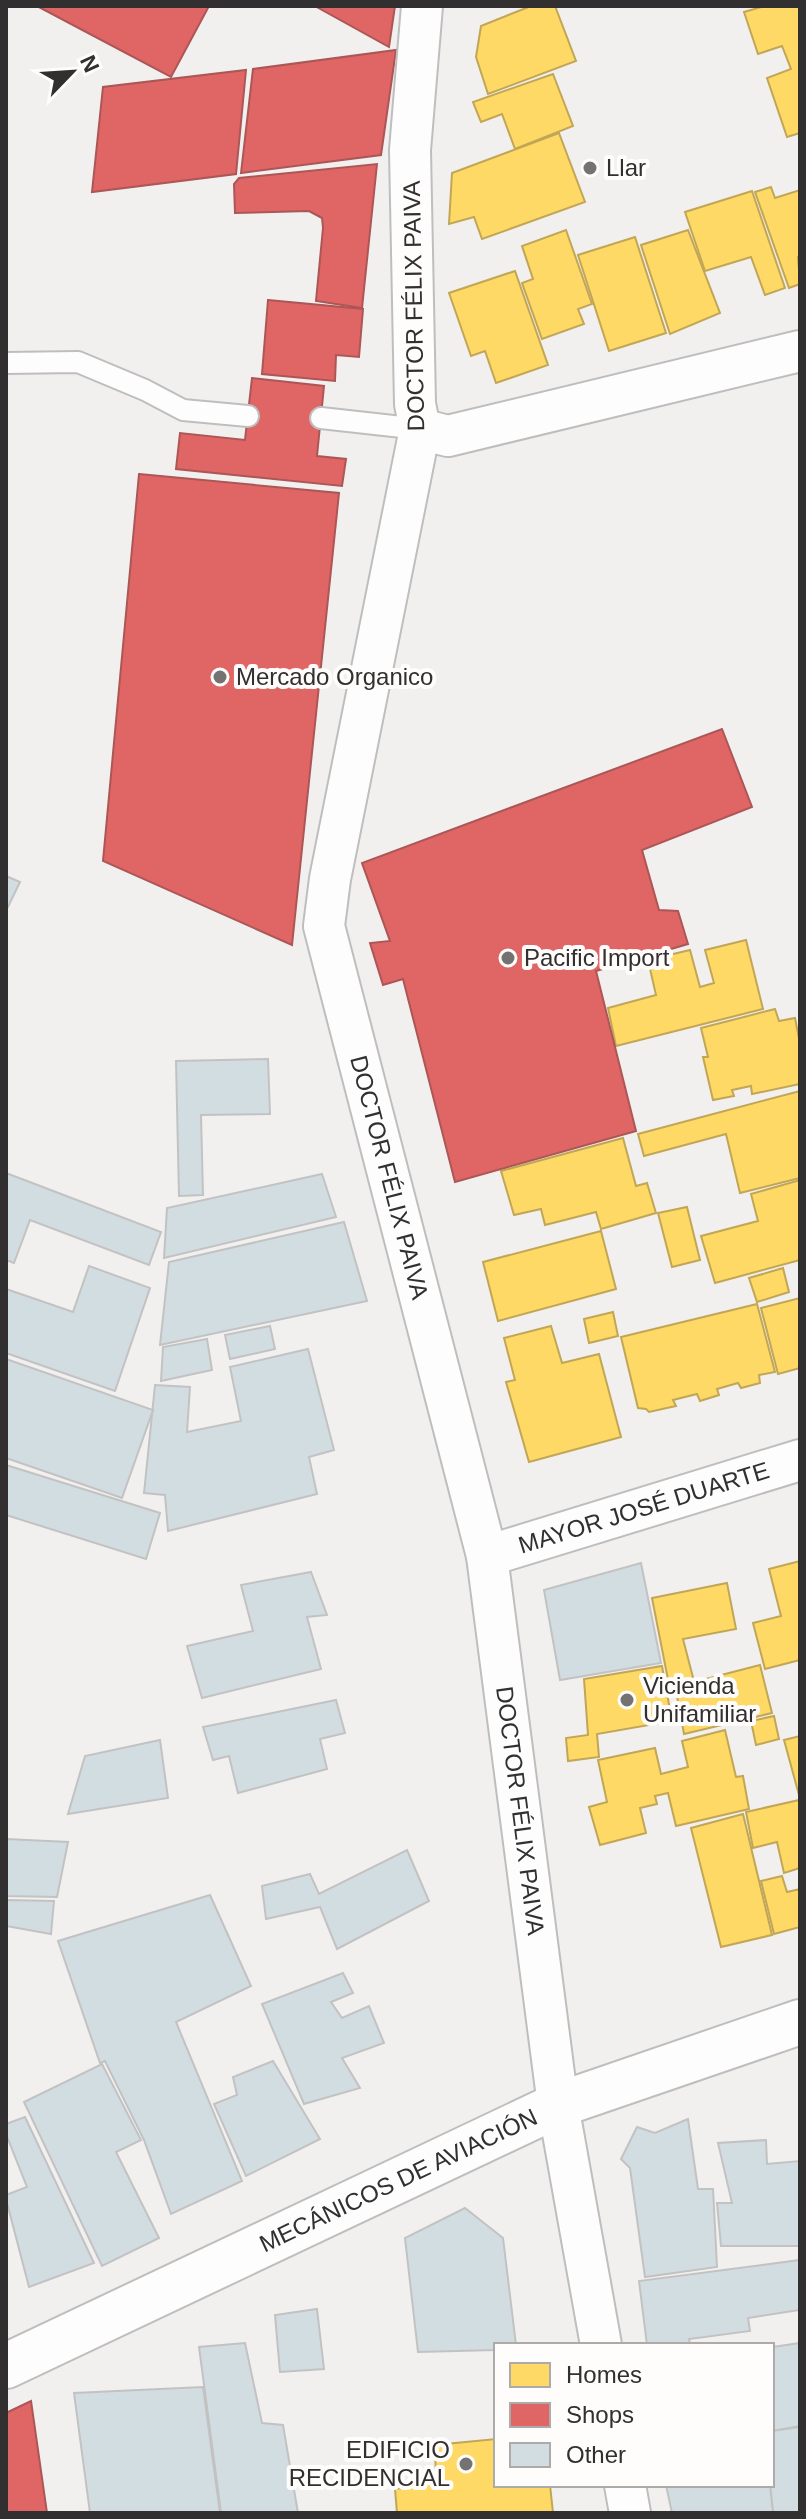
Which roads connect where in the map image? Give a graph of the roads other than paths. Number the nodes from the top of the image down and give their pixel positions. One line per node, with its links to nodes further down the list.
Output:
1 (422, 6): 6 (street, DOCTOR FÉLIX PAIVA)
2 (800, 351): 6 (street)
3 (6, 363): 4 (lane)
4 (248, 416)
5 (321, 418): 6 (lane)
6 (420, 429): 8 (street, DOCTOR FÉLIX PAIVA)
7 (800, 1460): 8 (street, MAYOR JOSÉ DUARTE)
8 (487, 1556): 10 (street, DOCTOR FÉLIX PAIVA)
9 (800, 2022): 10 (street, MECÁNICOS DE AVIACIÓN)
10 (558, 2105): 11 (street, DOCTOR FÉLIX PAIVA); 12 (street, MECÁNICOS DE AVIACIÓN)
11 (601, 2343)
12 (6, 2366)
13 (625, 2487): 14 (street)
14 (630, 2513)

